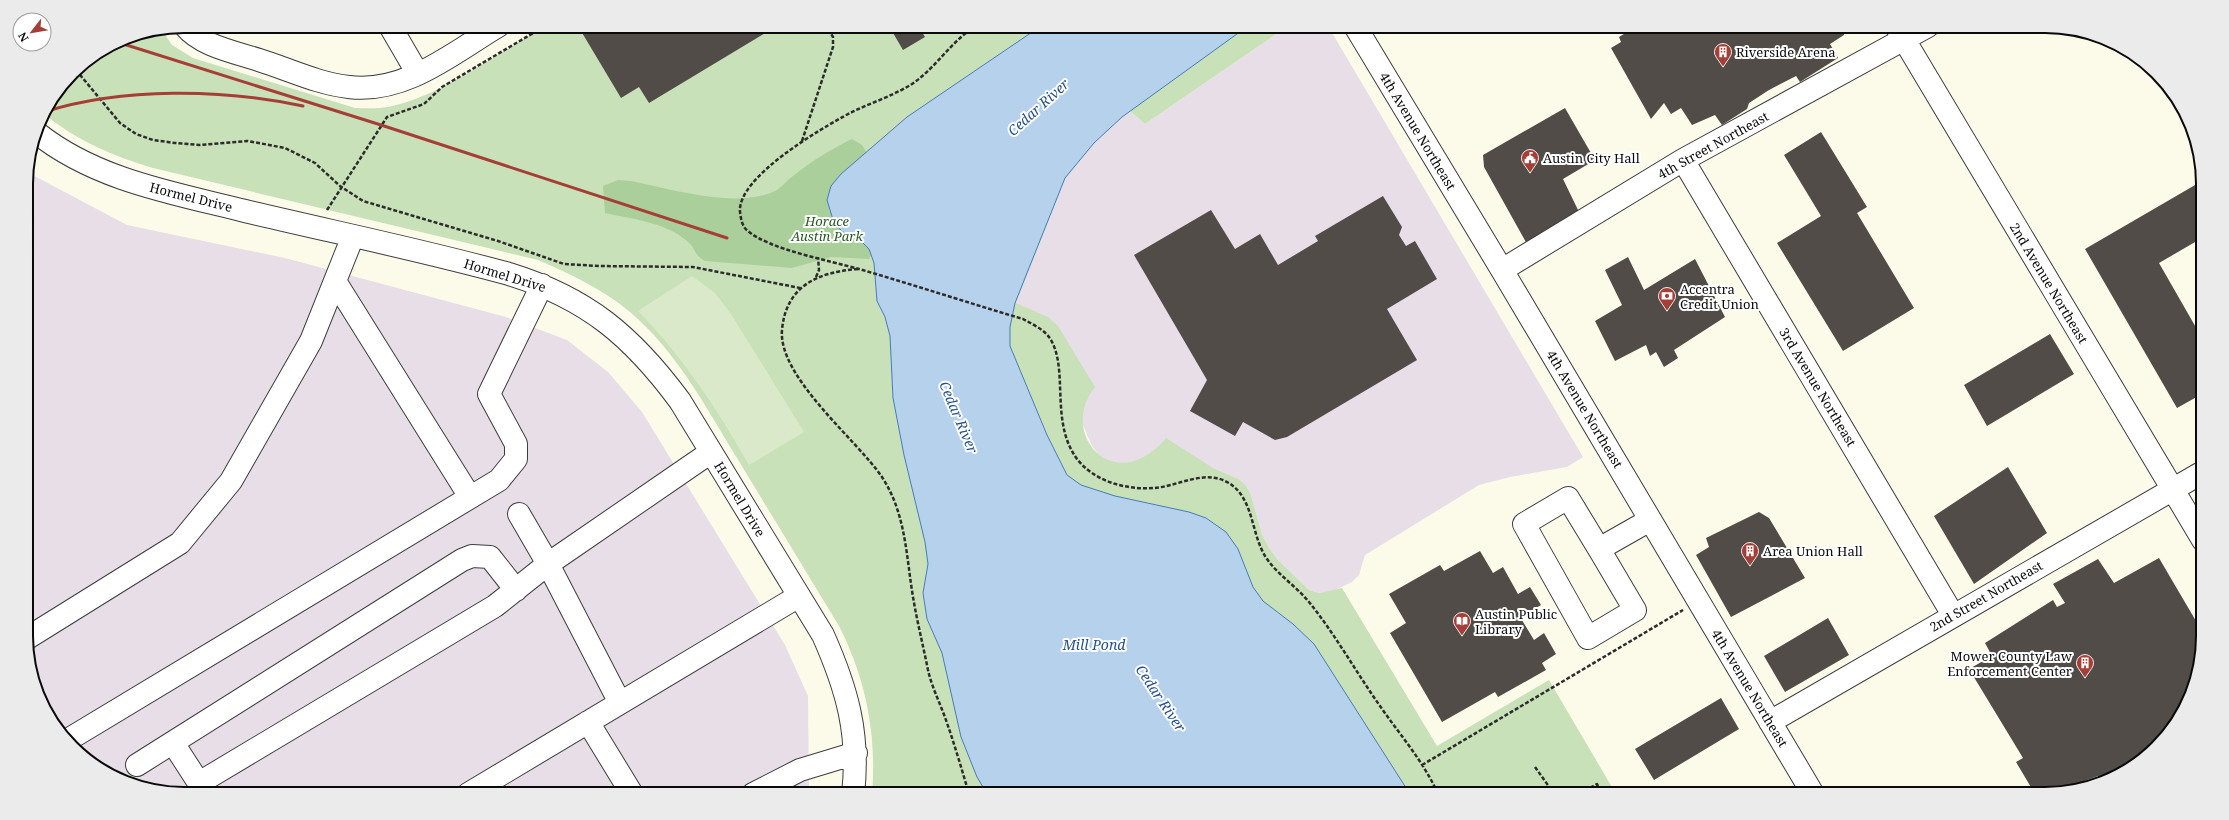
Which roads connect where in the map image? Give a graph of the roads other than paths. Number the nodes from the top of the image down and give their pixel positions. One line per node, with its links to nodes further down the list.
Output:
1 (196, 33): 6 (street)
2 (394, 33): 6 (street)
3 (486, 33): 6 (street)
4 (1359, 33): 10 (street, 4th Avenue Northeast)
5 (1900, 33): 8 (street, 4th Street Northeast); 15 (street, 2nd Avenue Northeast)
6 (418, 74)
7 (41, 136): 9 (street, Hormel Drive)
8 (1683, 160): 10 (street, 4th Street Northeast); 24 (street, 3rd Avenue Northeast)
9 (353, 236): 11 (street); 12 (street, Hormel Drive)
10 (1502, 270): 18 (street, 4th Avenue Northeast)
11 (335, 281): 16 (street); 25 (street)
12 (542, 285): 13 (street, Hormel Drive); 16 (street)
13 (712, 452): 21 (street); 23 (street, Hormel Drive)
14 (2196, 476): 15 (street, 2nd Street Northeast)
15 (2173, 489): 19 (street, 2nd Avenue Northeast); 24 (street, 2nd Street Northeast)
16 (470, 497): 29 (street)
17 (518, 514): 21 (street)
18 (1650, 520): 20 (street); 28 (street, 4th Avenue Northeast)
19 (2196, 528)
20 (1599, 549): 20 (street)
21 (548, 564): 22 (street); 26 (street)
22 (516, 590): 30 (street); 34 (street)
23 (799, 596): 26 (street); 31 (street, Hormel Drive)
24 (1953, 614): 28 (street, 2nd Street Northeast)
25 (33, 631)
26 (620, 703): 27 (street)
27 (588, 722): 35 (street); 36 (street)
28 (1770, 722): 39 (street, 4th Avenue Northeast)
29 (72, 738)
30 (173, 743): 32 (street); 33 (street)
31 (856, 753): 37 (street); 38 (street, Hormel Drive)
32 (137, 765)
33 (201, 787)
34 (205, 787)
35 (480, 787)
36 (628, 787)
37 (767, 787)
38 (854, 787)
39 (1809, 787)

